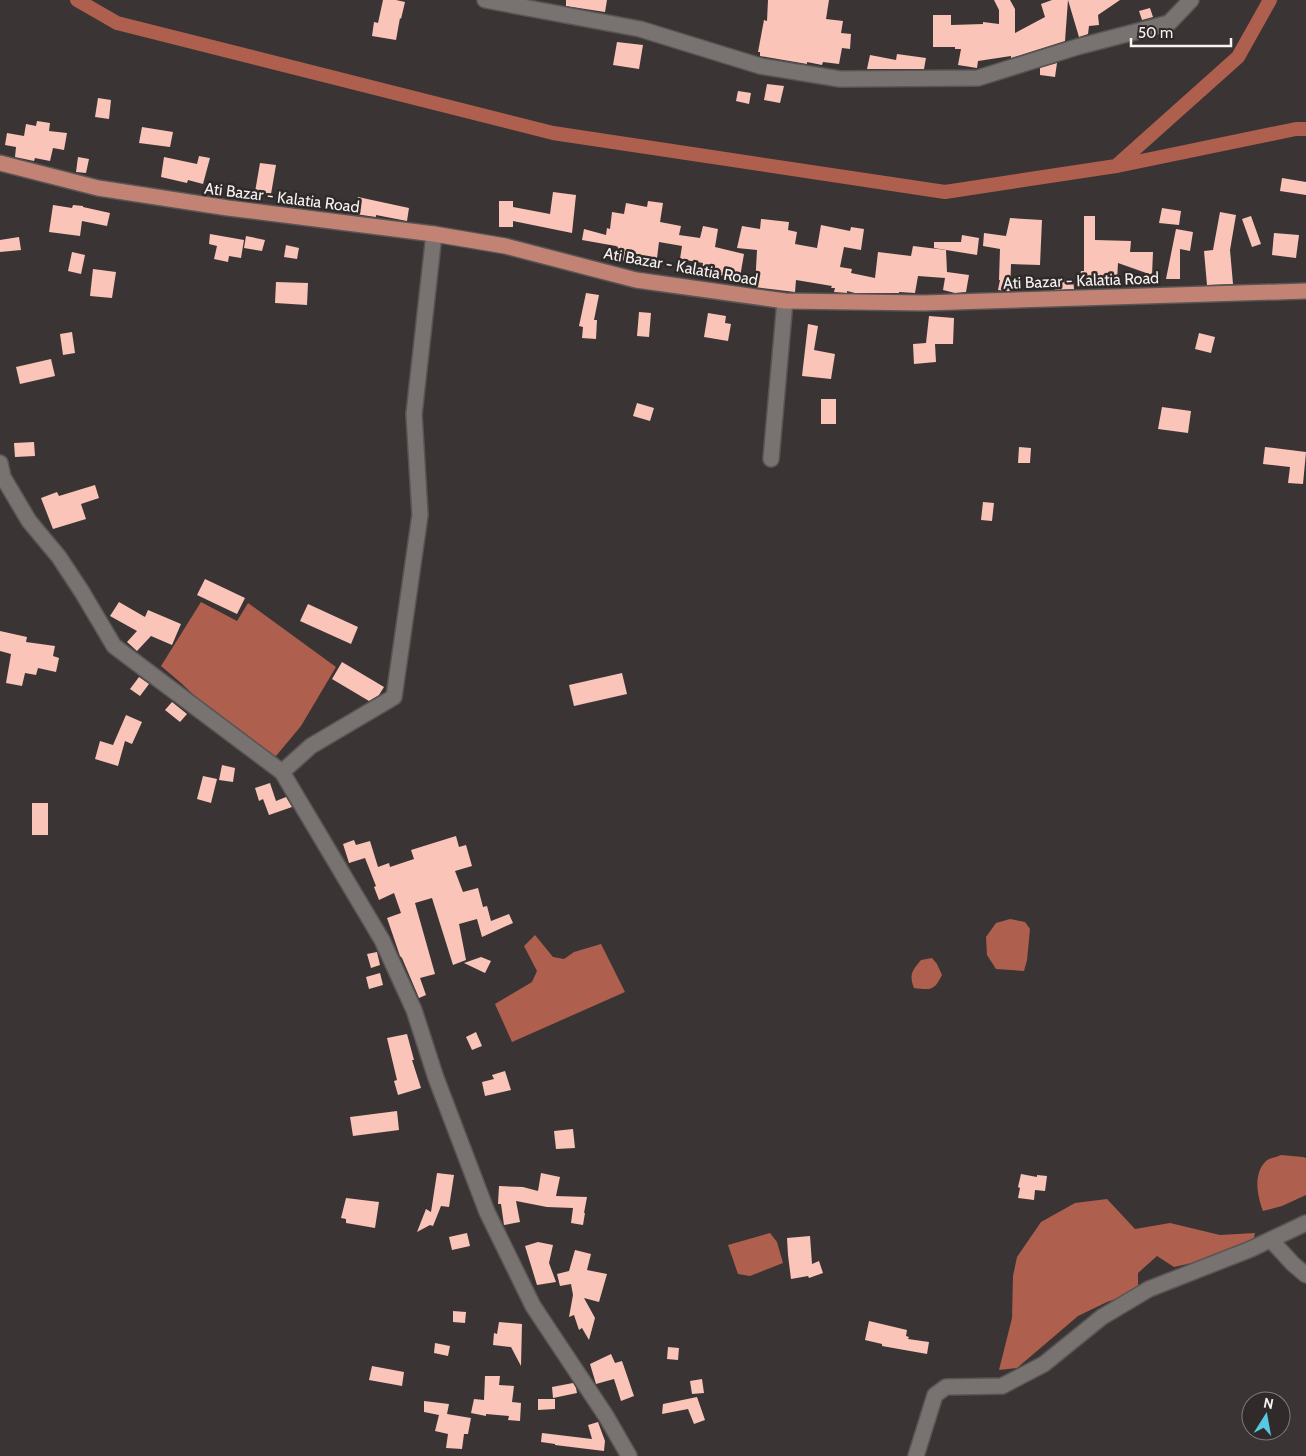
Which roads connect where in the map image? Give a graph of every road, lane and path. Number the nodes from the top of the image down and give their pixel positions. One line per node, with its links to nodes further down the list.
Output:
1 (485, 0): 2 (street)
2 (1191, 0)
3 (0, 163): 4 (main road, Ati Bazar - Kalatia Road)
4 (434, 234): 6 (main road, Ati Bazar - Kalatia Road); 9 (street)
5 (1306, 291): 6 (main road, Ati Bazar - Kalatia Road)
6 (785, 301): 7 (street)
7 (771, 459)
8 (0, 462): 9 (street)
9 (282, 772): 13 (street)
10 (1306, 1223): 11 (street)
11 (1270, 1240): 12 (street); 14 (street)
12 (1306, 1274)
13 (630, 1456)
14 (916, 1456)

